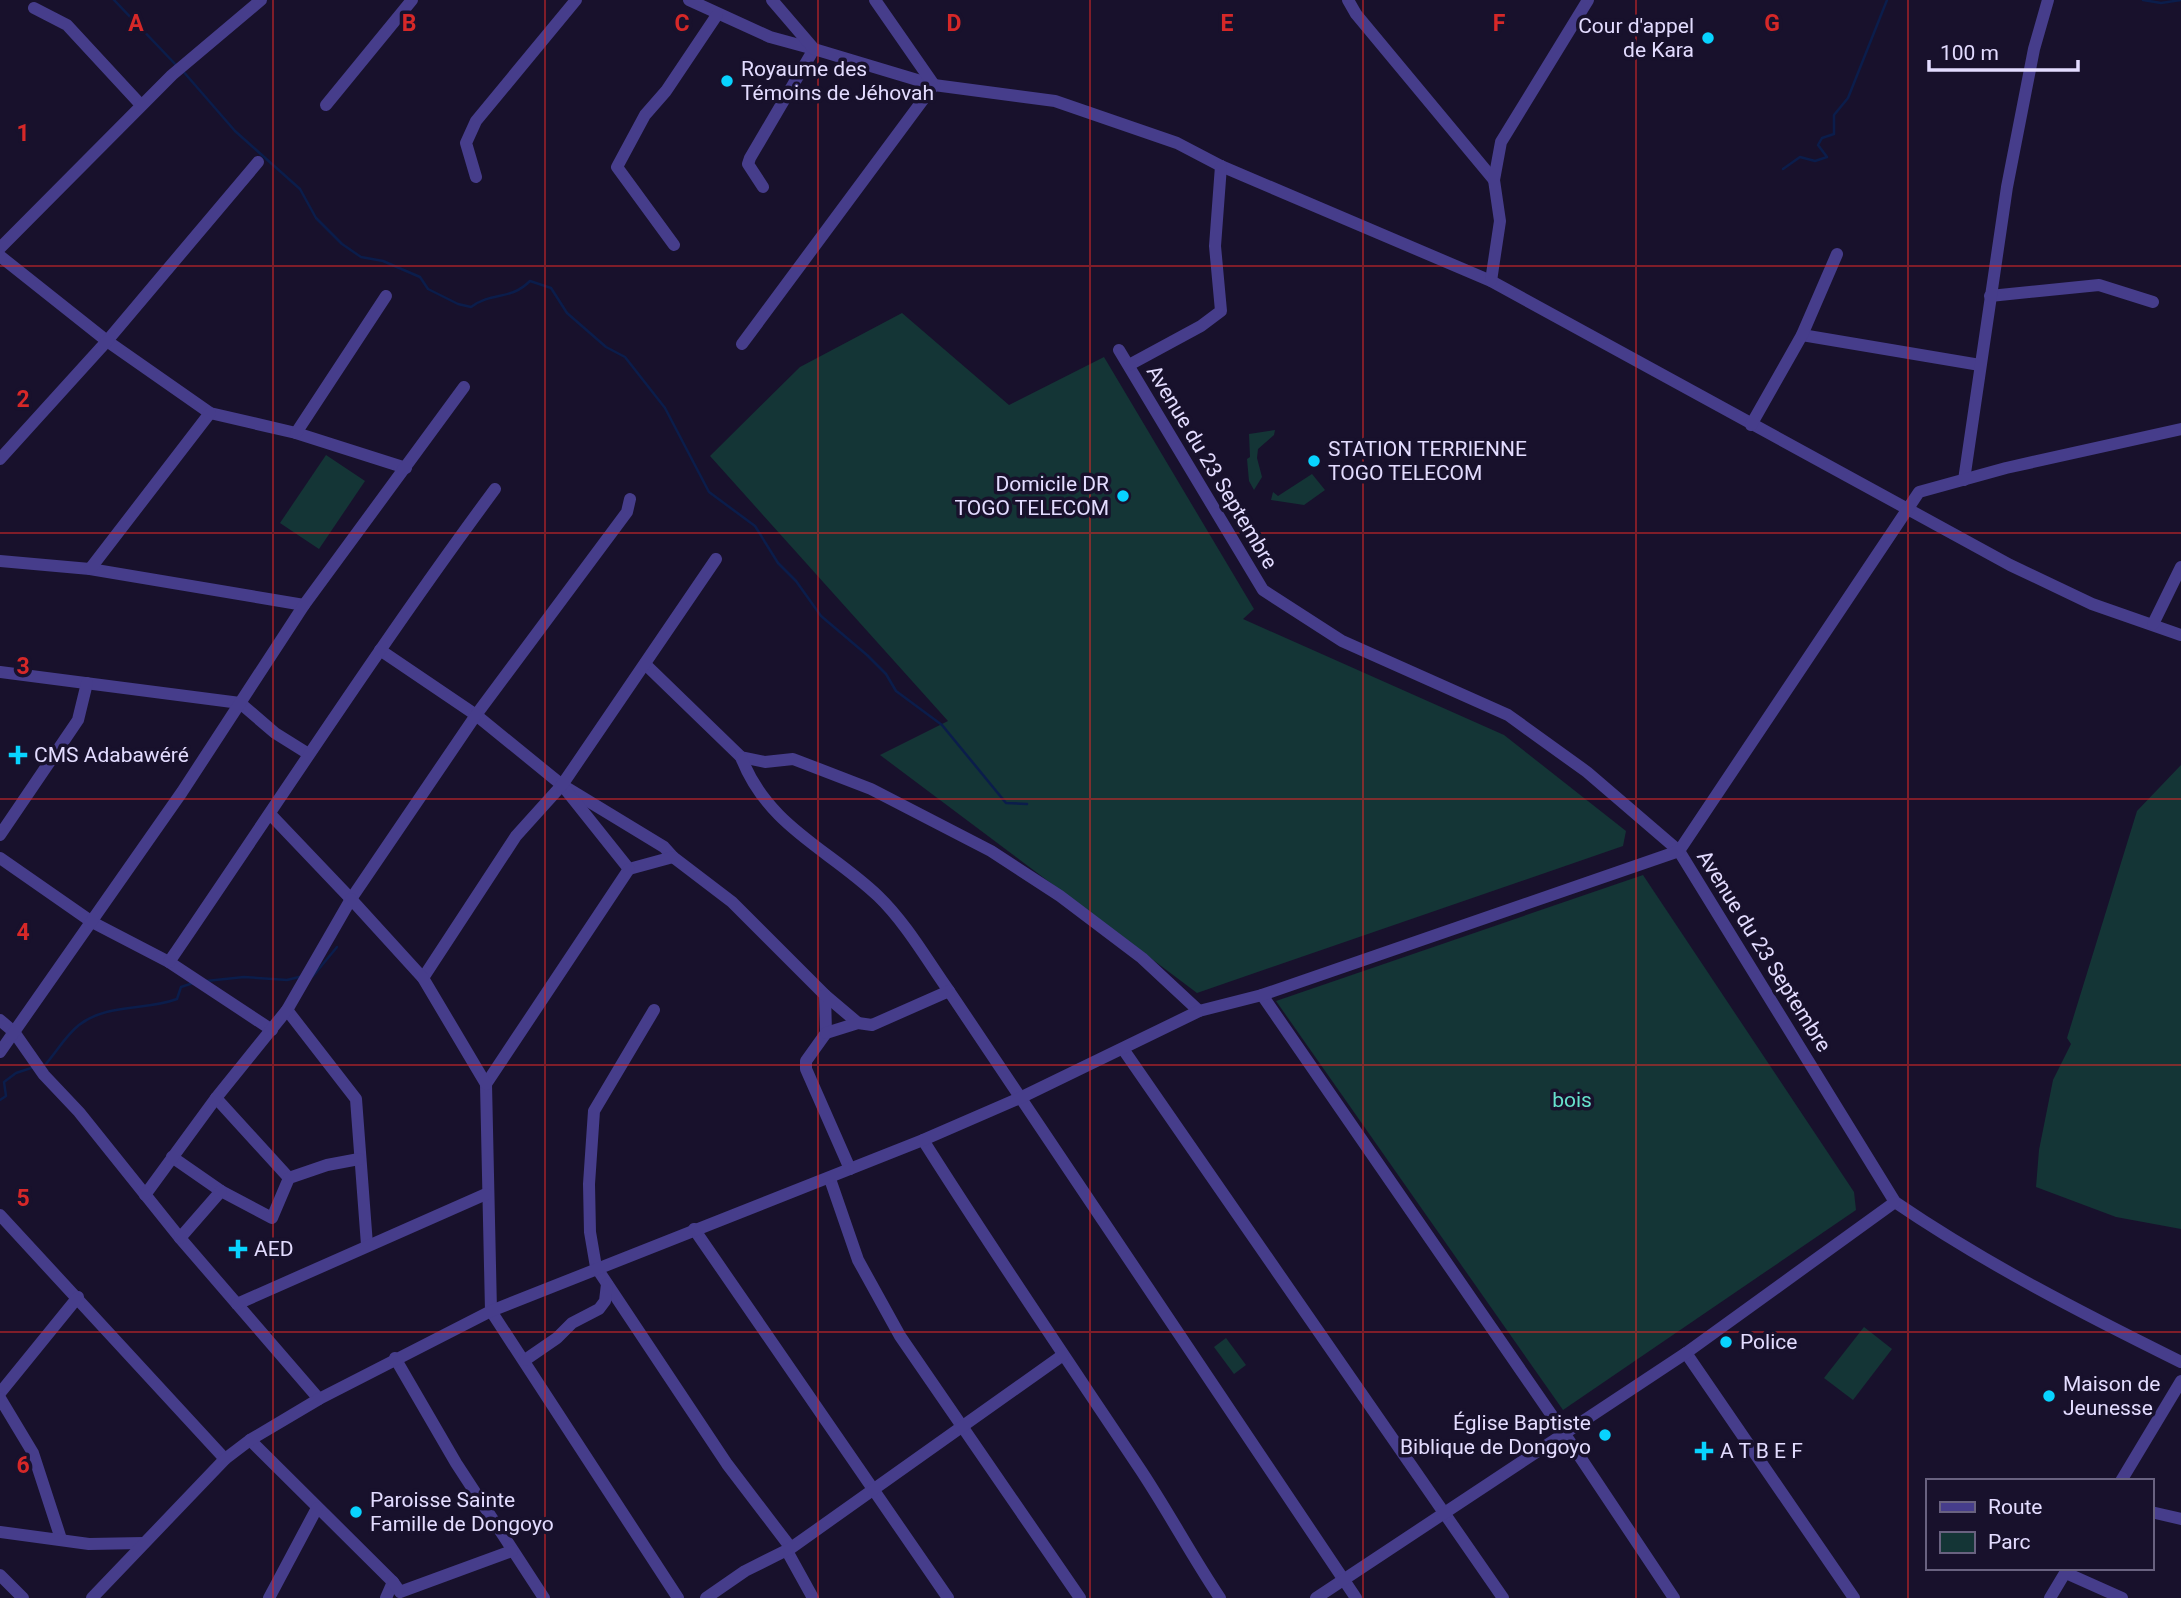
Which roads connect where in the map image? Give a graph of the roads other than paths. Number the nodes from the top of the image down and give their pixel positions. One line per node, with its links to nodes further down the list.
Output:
1 (261, 0): 14 (street)
2 (412, 0): 15 (street)
3 (576, 0): 18 (street)
4 (688, 0): 11 (street)
5 (772, 0): 12 (street)
6 (874, 0): 13 (street)
7 (1348, 0): 19 (street)
8 (1588, 0): 19 (street)
9 (2048, 0): 27 (street)
10 (34, 8): 14 (street)
11 (717, 15): 12 (street); 21 (street)
12 (814, 49): 13 (street); 20 (street)
13 (934, 85): 17 (street); 31 (street)
14 (141, 105): 22 (street)
15 (326, 105)
16 (258, 162): 30 (street)
17 (1221, 166): 25 (street); 33 (street)
18 (476, 177)
19 (1494, 180): 25 (street)
20 (763, 187)
21 (674, 245)
22 (0, 248)
23 (1838, 254): 29 (street)
24 (0, 256): 30 (street)
25 (1491, 281): 37 (street)
26 (386, 296): 39 (street)
27 (1990, 296): 28 (street); 34 (street)
28 (2153, 302)
29 (1802, 335): 34 (street); 37 (street)
30 (107, 341): 36 (street); 40 (street)
31 (742, 344)
32 (1119, 350): 33 (street, Avenue du 23 Septembre)
33 (1129, 365): 64 (street, Avenue du 23 Septembre)
34 (1980, 365): 42 (street)
35 (464, 387): 41 (street)
36 (210, 413): 39 (street); 49 (street)
37 (1751, 425): 45 (street)
38 (2181, 429): 42 (street)
39 (296, 433): 41 (street)
40 (0, 459)
41 (406, 468): 50 (street)
42 (1964, 480): 45 (street)
43 (495, 489): 53 (street)
44 (630, 499): 58 (street)
45 (1907, 508): 51 (street); 64 (street)
46 (716, 559): 54 (street)
47 (0, 561): 49 (street)
48 (2181, 566): 51 (street)
49 (90, 569): 50 (street)
50 (304, 605): 57 (street)
51 (2154, 624): 52 (street)
52 (2181, 635)
53 (380, 650): 58 (street); 59 (street)
54 (645, 664): 60 (street); 61 (street)
55 (0, 672): 56 (street)
56 (87, 683): 57 (street); 63 (street)
57 (240, 703): 59 (street); 69 (street)
58 (477, 715): 61 (street); 68 (street)
59 (307, 753): 62 (street)
60 (741, 757): 72 (street); 77 (street)
61 (562, 785): 65 (street); 67 (street); 71 (street)
62 (270, 814): 68 (street); 70 (street)
63 (0, 835)
64 (1679, 851): 74 (street); 97 (street, Avenue du 23 Septembre)
65 (673, 857): 67 (street); 73 (street)
66 (0, 858): 69 (street)
67 (629, 869): 85 (street)
68 (351, 899): 71 (street); 75 (street)
69 (92, 922): 70 (street); 81 (street)
70 (169, 962): 80 (street)
71 (424, 978): 85 (street)
72 (949, 991): 79 (street); 86 (street)
73 (825, 995): 79 (street); 82 (street)
74 (1262, 995): 77 (street); 117 (street)
75 (286, 1010): 80 (street); 90 (street)
76 (654, 1010): 102 (street)
77 (1199, 1012): 83 (street)
78 (0, 1020): 81 (street)
79 (858, 1023): 82 (street)
80 (272, 1030): 87 (street)
81 (15, 1032): 84 (street); 96 (street)
82 (826, 1033): 91 (street)
83 (1123, 1049): 86 (street); 123 (street)
84 (0, 1052)
85 (485, 1084): 95 (street)
86 (1022, 1097): 88 (street); 133 (street)
87 (216, 1098): 89 (street); 92 (street)
88 (923, 1140): 91 (street); 108 (street)
89 (172, 1157): 94 (street); 96 (street)
90 (359, 1158): 92 (street); 101 (street)
91 (850, 1169): 93 (street)
92 (289, 1178): 94 (street)
93 (830, 1179): 99 (street); 116 (street)
94 (221, 1191): 100 (street)
95 (486, 1194): 101 (street); 106 (street)
96 (145, 1195): 100 (street)
97 (1895, 1202): 107 (street); 111 (street, Avenue du 23 Septembre)
98 (0, 1215): 104 (street)
99 (694, 1229): 102 (street); 121 (street)
100 (180, 1238): 105 (street)
101 (367, 1245): 105 (street)
102 (596, 1267): 103 (street); 106 (street)
103 (607, 1284): 110 (street); 129 (street)
104 (78, 1297): 113 (street); 119 (street)
105 (237, 1304): 115 (street)
106 (491, 1311): 109 (street); 110 (street)
107 (1686, 1353): 117 (street); 150 (street)
108 (1063, 1355): 116 (street); 145 (street)
109 (396, 1358): 115 (street); 130 (street)
110 (525, 1360): 140 (street)
111 (2181, 1362)
112 (2181, 1381): 120 (street)
113 (0, 1393)
114 (0, 1398): 127 (street)
115 (319, 1399): 118 (street)
116 (962, 1427): 121 (street); 144 (street)
117 (1564, 1433): 123 (street); 149 (street)
118 (250, 1440): 119 (street); 122 (street)
119 (225, 1459): 128 (street)
120 (2122, 1479)
121 (872, 1490): 129 (street); 143 (street)
122 (317, 1508): 134 (street); 137 (street)
123 (1446, 1512): 133 (street); 148 (street)
124 (2153, 1512): 125 (street)
125 (2181, 1519)
126 (0, 1532): 127 (street)
127 (61, 1539): 128 (street)
128 (144, 1543): 136 (street)
129 (789, 1550): 141 (street); 142 (street)
130 (512, 1551): 134 (street); 139 (street)
131 (2067, 1570): 151 (street); 152 (street)
132 (0, 1574): 135 (street)
133 (1346, 1580): 146 (street); 147 (street)
134 (399, 1591): 138 (street)
135 (23, 1598)
136 (92, 1598)
137 (269, 1598)
138 (386, 1598)
139 (544, 1598)
140 (678, 1598)
141 (706, 1598)
142 (813, 1598)
143 (948, 1598)
144 (1080, 1598)
145 (1220, 1598)
146 (1317, 1598)
147 (1356, 1598)
148 (1503, 1598)
149 (1674, 1598)
150 (1854, 1598)
151 (2050, 1598)
152 (2122, 1598)

